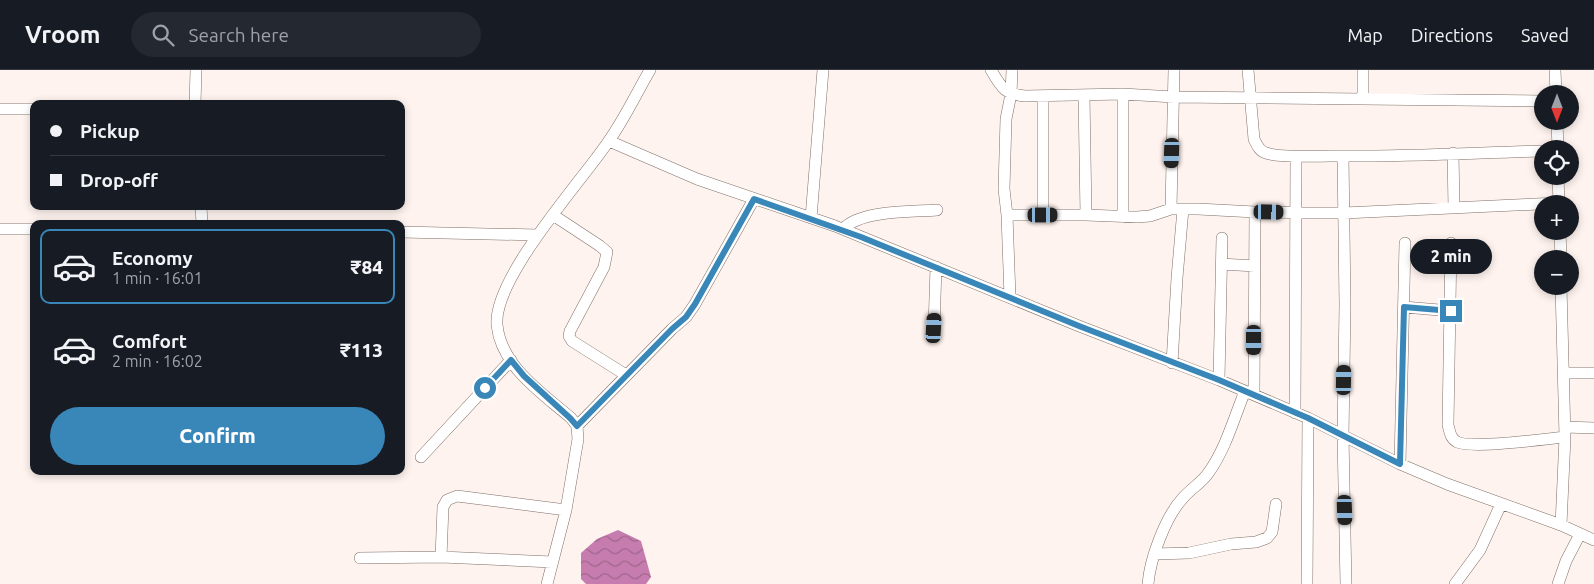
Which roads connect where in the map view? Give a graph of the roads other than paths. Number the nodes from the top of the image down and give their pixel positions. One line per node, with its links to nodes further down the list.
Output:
1 (196, 70): 18 (street)
2 (650, 70): 22 (street)
3 (823, 70): 41 (street)
4 (990, 70): 11 (street)
5 (1012, 70): 11 (street)
6 (1174, 70): 15 (street)
7 (1248, 70): 16 (street)
8 (1363, 70): 17 (street)
9 (1555, 70): 10 (street)
10 (1556, 85)
11 (1011, 94): 14 (street); 37 (street)
12 (1122, 94): 13 (street); 15 (street); 40 (street)
13 (1084, 95): 14 (street); 39 (street)
14 (1043, 97): 38 (street)
15 (1174, 97): 16 (street); 30 (street)
16 (1250, 98): 17 (street); 25 (street)
17 (1363, 99): 19 (street)
18 (195, 100)
19 (1534, 101)
20 (0, 109): 21 (street)
21 (30, 109)
22 (609, 141): 27 (street); 36 (street)
23 (1534, 151): 24 (street)
24 (1453, 153): 26 (street); 29 (street)
25 (1296, 156): 26 (street); 34 (street)
26 (1343, 156): 35 (street)
27 (754, 199): 41 (street); 62 (street)
28 (1534, 204): 29 (street)
29 (1454, 208): 35 (street)
30 (1171, 209): 32 (street); 40 (street)
31 (937, 210): 44 (street)
32 (1183, 210): 33 (street); 59 (street)
33 (1255, 212): 34 (street); 51 (street)
34 (1297, 212): 35 (street); 65 (street)
35 (1344, 213): 70 (street)
36 (552, 215): 46 (street); 62 (street)
37 (1007, 215): 38 (street); 54 (street)
38 (1043, 215): 39 (street)
39 (1086, 215): 40 (street)
40 (1123, 216)
41 (811, 218): 44 (street)
42 (0, 229): 43 (street)
43 (30, 229)
44 (843, 229): 52 (street)
45 (405, 232): 46 (street)
46 (538, 234): 58 (street)
47 (1222, 238): 50 (street)
48 (1406, 242): 55 (street)
49 (1451, 242): 56 (street)
50 (1221, 264): 51 (street); 63 (street)
51 (1254, 266): 64 (street)
52 (936, 267): 54 (street); 57 (street)
53 (1561, 295): 60 (street)
54 (1010, 297): 59 (street)
55 (1404, 307): 56 (street); 72 (street)
56 (1451, 311): 69 (street)
57 (934, 328)
58 (511, 360): 67 (street); 71 (street)
59 (1172, 363): 63 (street)
60 (1564, 373): 61 (street); 69 (street)
61 (1594, 373)
62 (626, 375): 67 (street)
63 (1219, 380): 64 (street)
64 (1249, 393): 65 (street); 79 (street)
65 (1295, 413): 66 (street)
66 (1308, 418): 70 (street); 85 (street)
67 (577, 426): 75 (street)
68 (1594, 428): 69 (street)
69 (1565, 432): 76 (street)
70 (1343, 436): 72 (street); 86 (street)
71 (421, 457)
72 (1400, 464): 74 (street)
73 (1276, 504): 79 (street)
74 (1501, 504): 76 (street); 87 (street)
75 (566, 510): 80 (street); 82 (street)
76 (1561, 525): 77 (street)
77 (1580, 534): 78 (street); 88 (street)
78 (1594, 540)
79 (1154, 554): 84 (street)
80 (441, 557): 81 (street); 82 (street)
81 (360, 558)
82 (552, 562): 83 (street)
83 (547, 584)
84 (1148, 584)
85 (1308, 584)
86 (1346, 584)
87 (1455, 584)
88 (1558, 584)

